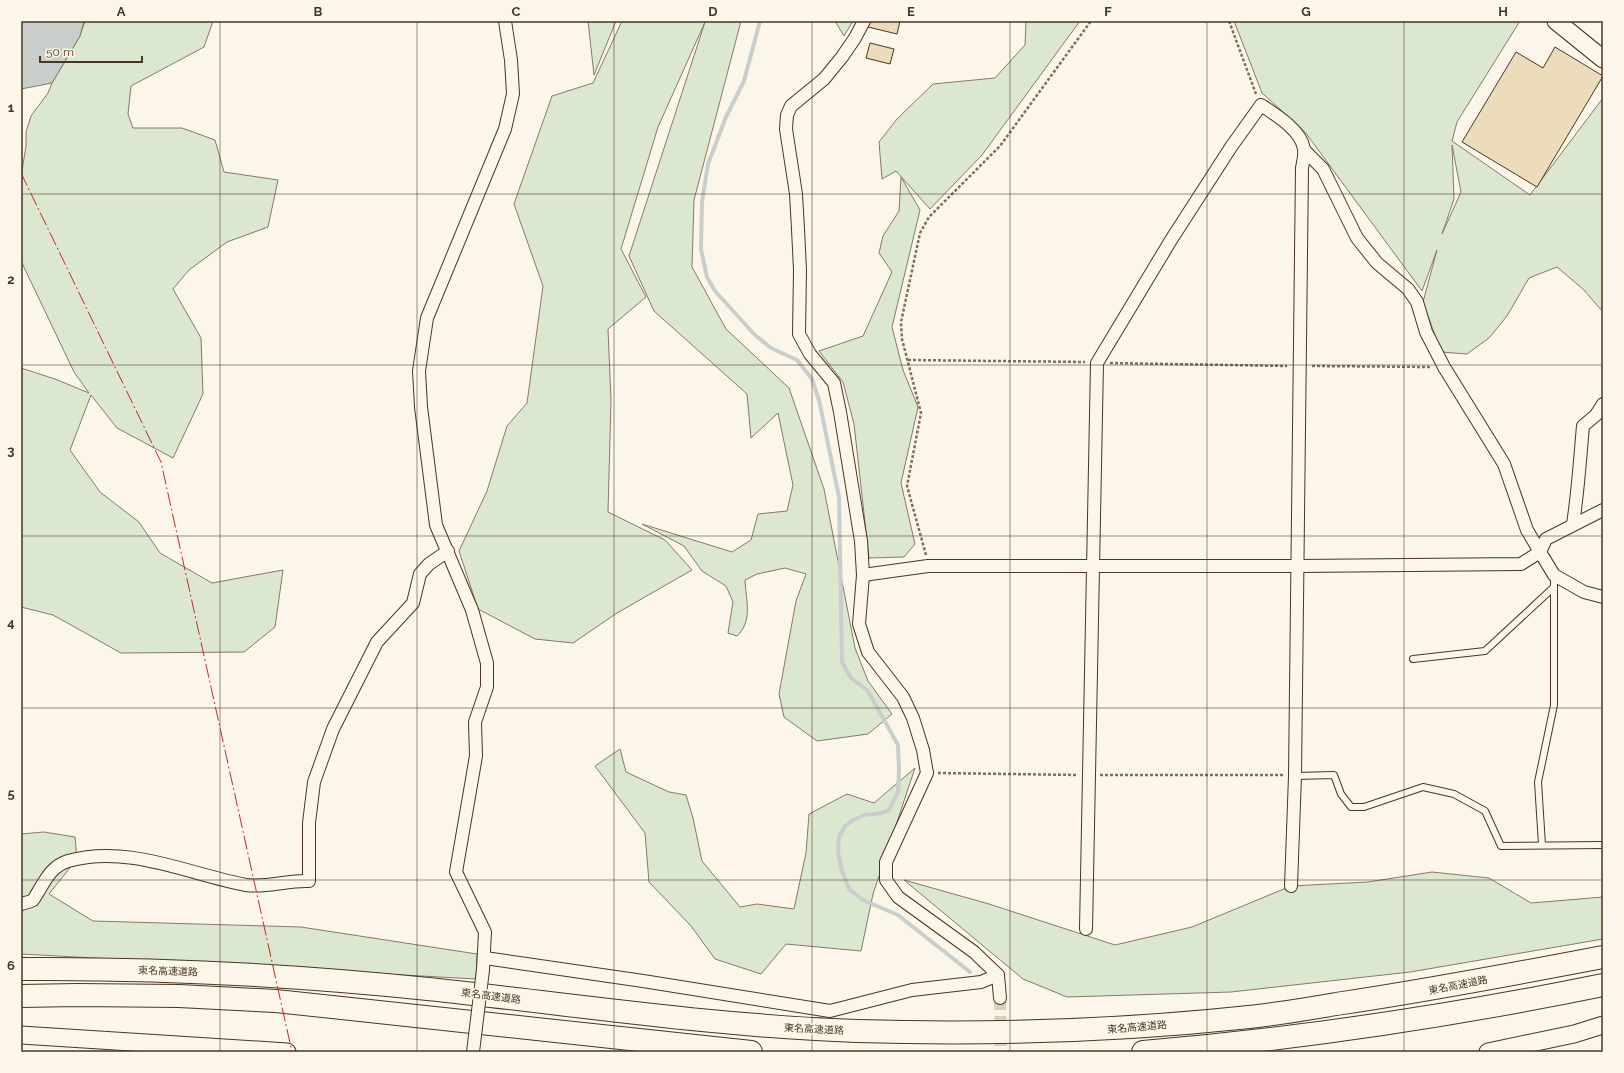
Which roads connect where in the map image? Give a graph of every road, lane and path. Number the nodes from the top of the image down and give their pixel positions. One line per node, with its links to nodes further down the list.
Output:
1 (505, 21): 16 (street)
2 (864, 21): 21 (street)
3 (1091, 21): 9 (path)
4 (1229, 21): 7 (path)
5 (1556, 21): 6 (street)
6 (1603, 59)
7 (1261, 105): 8 (street); 10 (street)
8 (1305, 151): 11 (street); 12 (street)
9 (908, 360): 10 (path); 18 (path)
10 (1096, 363): 11 (path); 19 (street)
11 (1299, 366): 12 (path); 20 (street)
12 (1444, 367): 17 (street)
13 (1603, 404): 15 (street)
14 (1603, 510): 15 (street)
15 (1573, 524): 17 (street)
16 (448, 551): 31 (street); 34 (street)
17 (1540, 552): 20 (street); 22 (street)
18 (928, 566): 19 (street); 21 (street)
19 (1092, 566): 20 (street); 26 (street)
20 (1298, 566): 27 (street)
21 (863, 575): 25 (street)
22 (1554, 581): 23 (street); 24 (lane); 29 (lane)
23 (1603, 597)
24 (1413, 659)
25 (927, 773): 26 (path); 36 (street)
26 (1089, 775): 27 (path); 32 (street)
27 (1295, 776): 29 (lane); 30 (street)
28 (1603, 844): 29 (lane)
29 (1542, 845)
30 (1290, 886)
31 (21, 904)
32 (1086, 929)
33 (1603, 957): 35 (highway, 東名高速道路)
34 (484, 964): 36 (street); 43 (street, bridge)
35 (21, 970)
36 (998, 975): 39 (street)
37 (1603, 985): 45 (highway)
38 (21, 996): 44 (highway)
39 (1000, 998)
40 (1603, 1025): 46 (street)
41 (21, 1035): 42 (street)
42 (287, 1052)
43 (473, 1052)
44 (751, 1052)
45 (1143, 1052)
46 (1488, 1052)

